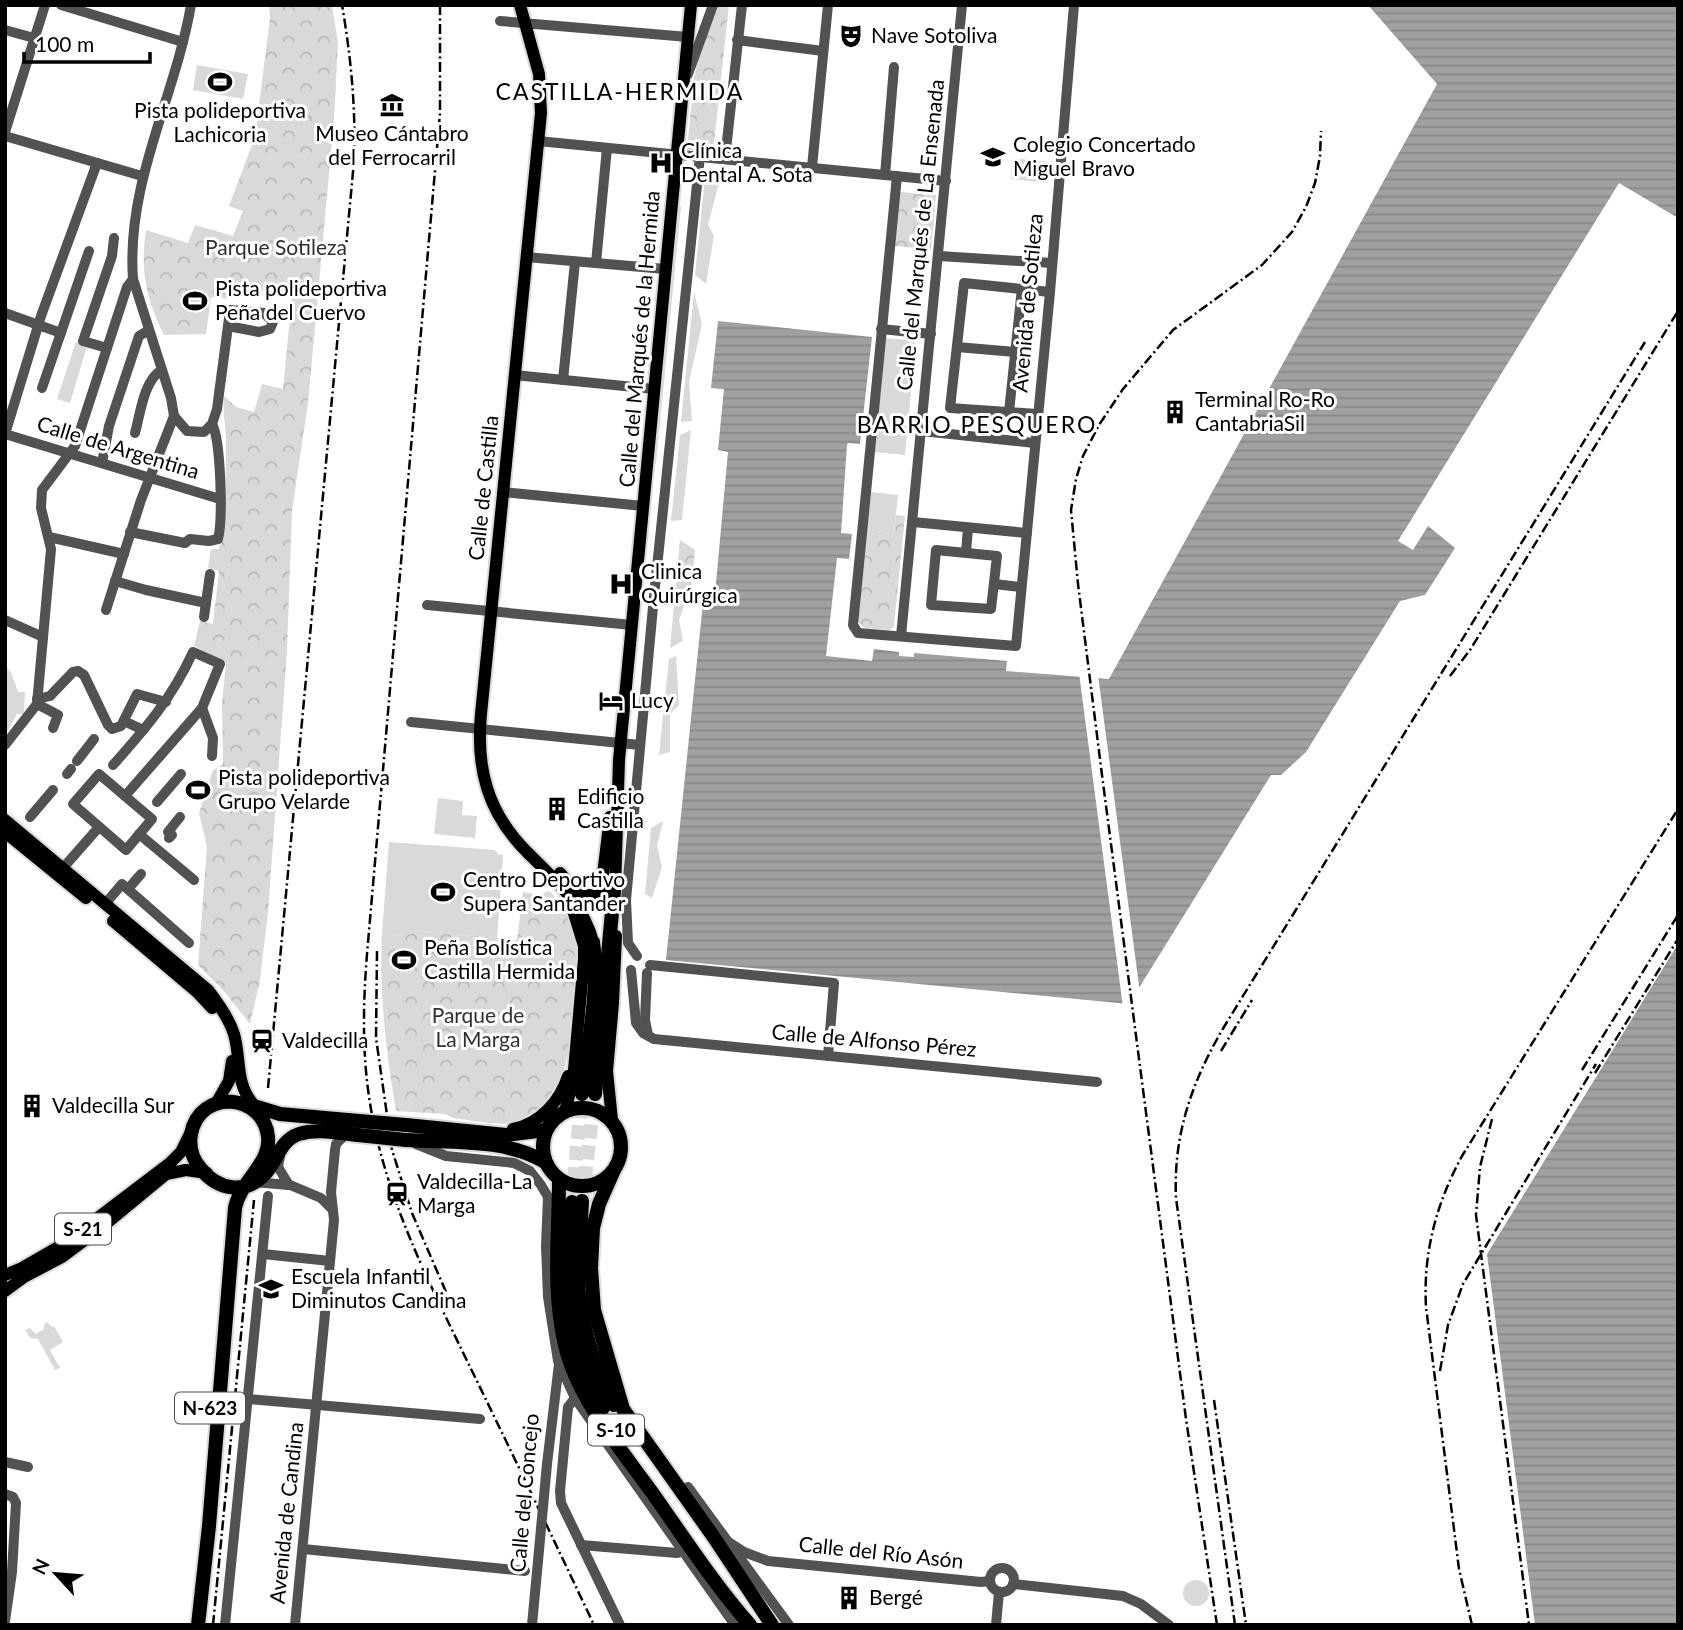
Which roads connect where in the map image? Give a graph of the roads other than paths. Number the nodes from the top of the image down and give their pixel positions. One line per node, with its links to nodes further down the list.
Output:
1 (45, 5): 15 (street)
2 (61, 5): 17 (street)
3 (191, 5): 17 (street)
4 (520, 5): 12 (main road, Calle de Castilla)
5 (691, 5): 14 (main road, Calle del Marqués de la Hermida)
6 (713, 5): 21 (street)
7 (742, 5): 16 (street)
8 (828, 5): 18 (street)
9 (962, 5): 34 (street, Calle del Marqués de La Ensenada)
10 (1074, 5): 41 (street, Avenida de Sotileza)
11 (500, 21): 12 (street)
12 (525, 24): 14 (street); 24 (main road, Calle de Castilla)
13 (5, 30): 15 (street)
14 (688, 37): 21 (main road, Calle del Marqués de la Hermida)
15 (34, 38): 22 (street)
16 (737, 40): 18 (street); 28 (street)
17 (183, 42): 32 (street)
18 (823, 51): 30 (street)
19 (894, 67): 31 (street)
20 (5, 87): 22 (street)
21 (683, 88): 26 (main road, Calle del Marqués de la Hermida)
22 (19, 90): 23 (street)
23 (5, 134): 29 (street)
24 (538, 141): 25 (street); 38 (main road, Calle de Castilla)
25 (607, 148): 26 (street); 40 (street)
26 (676, 153): 27 (street); 42 (main road, Calle del Marqués de la Hermida)
27 (700, 156): 28 (street); 75 (street)
28 (725, 159): 30 (street)
29 (97, 163): 32 (street); 47 (street)
30 (812, 167): 31 (street)
31 (885, 175): 33 (street)
32 (142, 176): 43 (street)
33 (897, 176): 34 (street); 49 (street)
34 (946, 181): 37 (street, Calle del Marqués de La Ensenada)
35 (114, 238): 54 (street)
36 (89, 251): 51 (street)
37 (939, 256): 41 (street); 52 (street, Calle del Marqués de La Ensenada)
38 (526, 257): 39 (street); 57 (main road, Calle de Castilla)
39 (575, 261): 40 (street); 58 (street)
40 (596, 263): 42 (street)
41 (1052, 263): 45 (street, Avenida de Sotileza)
42 (665, 269): 60 (main road, Calle del Marqués de la Hermida)
43 (134, 279): 50 (street); 54 (street)
44 (1022, 288): 45 (street); 53 (street); 55 (street)
45 (1050, 292): 62 (street, Avenida de Sotileza)
46 (5, 313): 47 (street)
47 (38, 324): 51 (street); 67 (street)
48 (228, 326): 64 (street)
49 (881, 329): 52 (street); 94 (street)
50 (149, 330): 56 (street); 70 (street)
51 (61, 333): 59 (street)
52 (931, 334): 65 (street, Calle del Marqués de La Ensenada)
53 (957, 347): 55 (street); 61 (street)
54 (107, 348): 69 (street)
55 (1015, 352): 61 (street)
56 (162, 370): 63 (street); 66 (street)
57 (514, 376): 58 (street); 72 (main road, Calle de Castilla)
58 (563, 380): 60 (street)
59 (42, 388)
60 (648, 388): 74 (main road, Calle del Marqués de la Hermida)
61 (1009, 412): 62 (street)
62 (1037, 414): 68 (street, Avenida de Sotileza)
63 (174, 416): 64 (street); 71 (street)
64 (212, 424): 73 (street, Calle de Argentina)
65 (922, 431): 68 (street); 76 (street, Calle del Marqués de La Ensenada)
66 (135, 433)
67 (5, 434): 69 (street, Calle de Argentina)
68 (1035, 443): 79 (street, Avenida de Sotileza)
69 (71, 455): 70 (street, Calle de Argentina); 80 (street)
70 (102, 463): 71 (street, Calle de Argentina)
71 (150, 477): 73 (street, Calle de Argentina); 78 (street)
72 (503, 492): 74 (street); 90 (main road, Calle de Castilla)
73 (220, 499): 78 (street, Calle de Argentina)
74 (643, 508): 75 (street, Calle del Marqués de la Hermida); 93 (main road, Calle del Marqués de la Hermida)
75 (663, 512): 107 (street)
76 (913, 522): 77 (street); 94 (street, Calle del Marqués de La Ensenada)
77 (968, 528): 79 (street); 81 (street)
78 (130, 532): 82 (street)
79 (1027, 533): 86 (street, Avenida de Sotileza)
80 (49, 537): 82 (street); 95 (street)
81 (966, 552): 85 (street); 85 (street)
82 (124, 554): 84 (street)
83 (210, 574): 87 (street)
84 (115, 581): 87 (street); 89 (street)
85 (994, 584): 86 (street)
86 (1021, 587): 94 (street, Avenida de Sotileza)
87 (206, 603): 91 (street)
88 (427, 605): 90 (street)
89 (106, 610)
90 (491, 613): 93 (street); 102 (main road, Calle de Castilla)
91 (204, 617)
92 (5, 620): 95 (street)
93 (632, 625): 105 (main road, Calle del Marqués de la Hermida)
94 (901, 636)
95 (43, 637): 96 (street)
96 (37, 701): 99 (street); 101 (street); 106 (street)
97 (166, 702): 98 (street); 99 (street); 103 (street)
98 (202, 708): 108 (street); 114 (street)
99 (124, 721): 103 (street)
100 (411, 722): 102 (street)
101 (53, 728)
102 (480, 729): 105 (street); 118 (main road, Calle de Castilla)
103 (143, 730): 111 (street)
104 (94, 739): 110 (street)
105 (621, 742): 107 (street); 109 (main road, Calle del Marqués de la Hermida)
106 (5, 745)
107 (640, 745): 132 (street)
108 (212, 756)
109 (619, 765): 118 (main road); 126 (main road, Calle del Marqués de la Hermida)
110 (72, 768)
111 (107, 772): 114 (street); 120 (street)
112 (181, 774): 115 (street)
113 (53, 790): 119 (street)
114 (125, 796): 115 (street)
115 (151, 809): 121 (street)
116 (180, 817): 122 (street)
117 (5, 820): 119 (main road)
118 (503, 823): 128 (main road, Calle de Castilla)
119 (20, 826): 123 (main road); 136 (main road)
120 (99, 827): 121 (street); 123 (street)
121 (139, 834): 122 (street)
122 (163, 845): 125 (street)
123 (63, 868): 129 (main road)
124 (141, 874): 127 (street)
125 (194, 880)
126 (615, 880): 130 (highway); 142 (main road, Calle del Marqués de la Hermida)
127 (128, 889): 129 (street); 131 (street)
128 (568, 894): 130 (main road, Calle de Castilla); 135 (main road)
129 (105, 904): 136 (main road)
130 (593, 942)
131 (189, 943)
132 (637, 956)
133 (631, 970): 134 (street)
134 (648, 1035): 137 (street, Calle de Alfonso Pérez); 137 (street)
135 (576, 1049): 141 (main road); 147 (main road)
136 (234, 1051): 139 (main road); 140 (main road)
137 (828, 1056): 138 (street, Calle de Alfonso Pérez)
138 (1097, 1082)
139 (215, 1101): 140 (highway); 145 (highway, S-21); 152 (highway)
140 (257, 1107): 143 (highway); 148 (highway); 153 (highway)
141 (565, 1111): 142 (highway); 144 (highway)
142 (612, 1120): 150 (highway)
143 (347, 1128): 146 (highway, bridge); 148 (highway); 154 (street); 156 (street, Avenida de Candina)
144 (546, 1129): 147 (highway); 149 (highway)
145 (189, 1130): 152 (highway); 158 (main road, S-21)
146 (406, 1133): 147 (highway); 149 (highway); 166 (street)
147 (493, 1133)
148 (273, 1156): 153 (highway); 154 (street)
149 (545, 1162): 151 (highway)
150 (614, 1170): 151 (highway); 167 (highway)
151 (559, 1179): 165 (highway)
152 (215, 1181): 153 (highway, S-21); 162 (main road, S-21); 190 (highway, N-623)
153 (249, 1183): 154 (street); 191 (highway, N-623)
154 (285, 1183): 156 (street)
155 (268, 1196): 157 (street)
156 (331, 1208): 159 (street, Avenida de Candina)
157 (263, 1254): 159 (street); 170 (street)
158 (35, 1260): 160 (main road, S-21); 161 (main road, S-21)
159 (330, 1261): 171 (street, Avenida de Candina)
160 (5, 1266)
161 (5, 1275)
162 (24, 1278): 163 (main road, S-21); 164 (main road, S-21)
163 (5, 1284)
164 (5, 1291)
165 (558, 1305): 166 (highway); 174 (highway)
166 (553, 1327): 168 (street)
167 (608, 1363): 177 (highway); 198 (highway)
168 (559, 1364): 169 (street); 194 (street, Calle del Concejo, bridge)
169 (575, 1398): 176 (street); 180 (street)
170 (248, 1399): 171 (street, Avenida de Candina); 192 (street)
171 (317, 1405): 172 (street, Avenida de Candina); 181 (street, Avenida de Candina)
172 (480, 1419)
173 (5, 1462): 175 (street)
174 (634, 1466): 176 (highway); 197 (highway)
175 (27, 1467)
176 (634, 1482): 182 (street)
177 (688, 1487): 179 (street)
178 (7, 1494): 189 (street)
179 (730, 1543): 183 (street, Calle del Río Asón); 185 (street)
180 (581, 1545): 182 (street); 195 (street)
181 (303, 1549): 184 (street); 193 (street, Avenida de Candina)
182 (682, 1551): 196 (street)
183 (768, 1561): 185 (street, Calle del Río Asón); 186 (street, Calle del Río Asón)
184 (525, 1571)
185 (753, 1576): 199 (street)
186 (990, 1581): 187 (street); 188 (street)
187 (1013, 1584): 188 (street); 201 (street)
188 (999, 1592): 200 (street)
189 (6, 1624)
190 (190, 1625)
191 (198, 1625)
192 (225, 1625)
193 (295, 1625)
194 (532, 1625)
195 (620, 1625)
196 (735, 1625)
197 (752, 1625): 198 (highway, S-10)
198 (772, 1625)
199 (789, 1625)
200 (996, 1625)
201 (1168, 1625)

